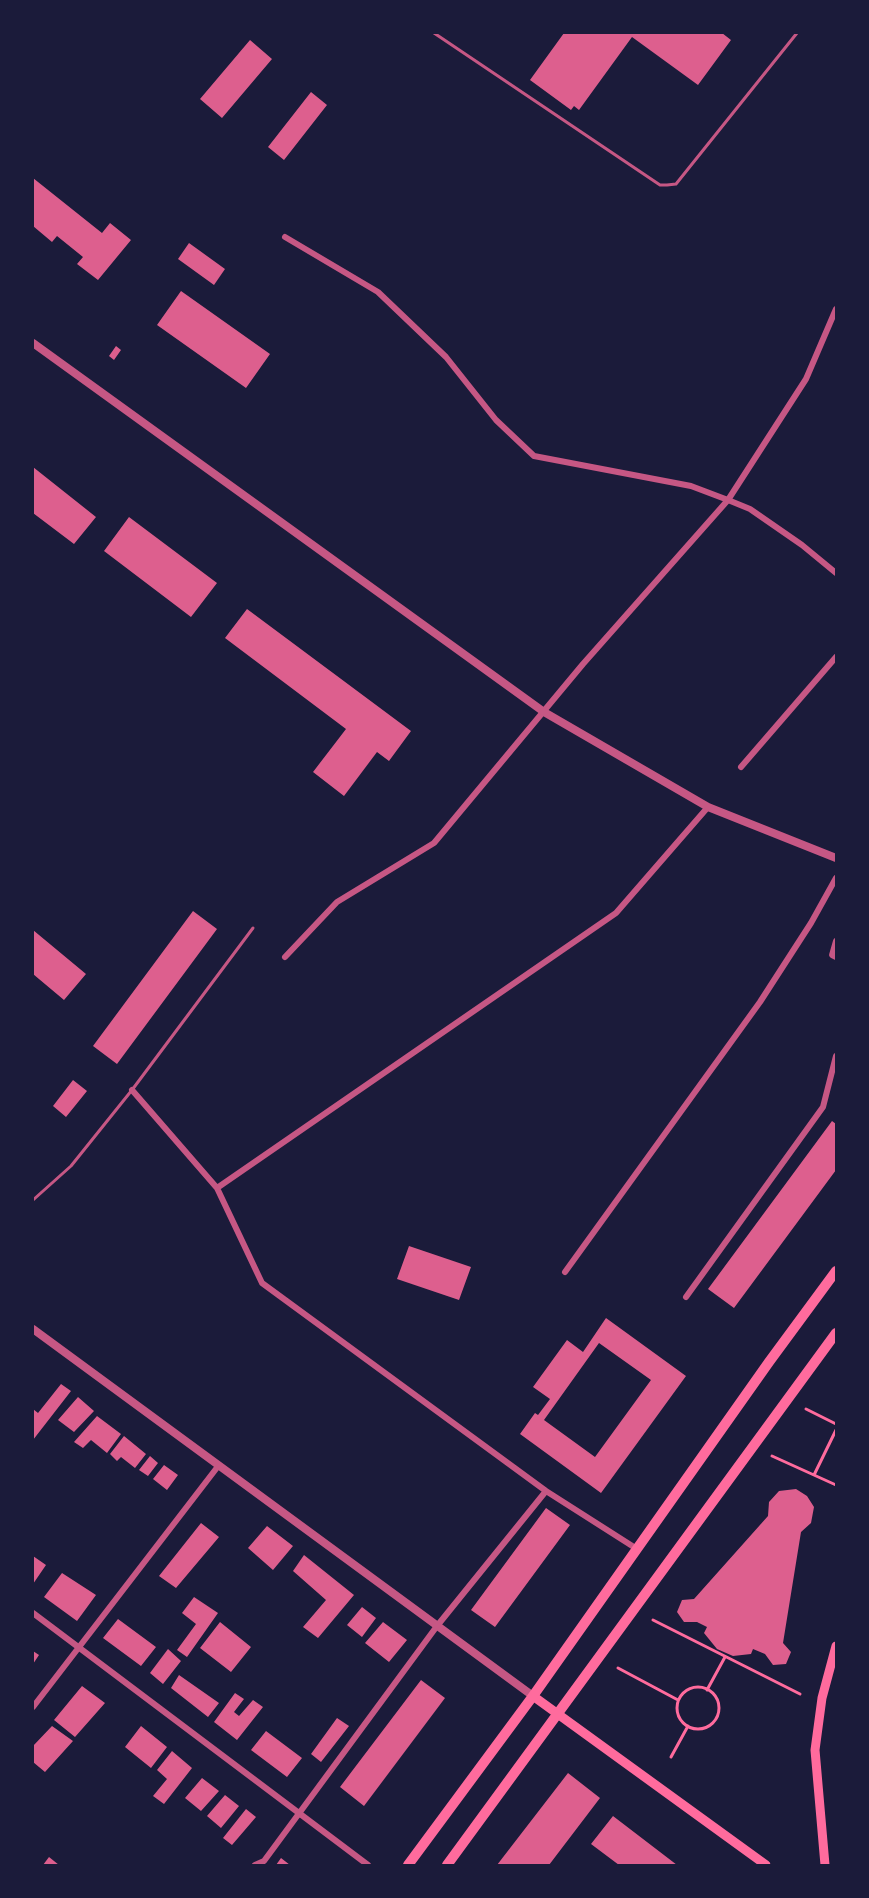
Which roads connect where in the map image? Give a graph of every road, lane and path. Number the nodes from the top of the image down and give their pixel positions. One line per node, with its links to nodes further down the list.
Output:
1 (434, 33): 2 (lane)
2 (797, 33)
3 (285, 237): 6 (street)
4 (836, 309): 6 (street)
5 (33, 343): 9 (street)
6 (728, 500): 7 (street); 9 (street)
7 (836, 573)
8 (836, 657): 10 (street)
9 (544, 712): 11 (street); 16 (street)
10 (741, 767)
11 (708, 807): 12 (street); 20 (street)
12 (836, 858)
13 (836, 878): 23 (street)
14 (253, 928): 19 (lane)
15 (836, 941): 17 (street)
16 (285, 957)
17 (836, 957)
18 (836, 1056): 24 (street)
19 (132, 1090): 20 (street); 21 (lane)
20 (217, 1188): 34 (street)
21 (33, 1200)
22 (836, 1271): 35 (main road)
23 (565, 1272)
24 (686, 1296)
25 (33, 1329): 31 (street)
26 (836, 1333): 48 (main road)
27 (806, 1409): 28 (path)
28 (836, 1424)
29 (836, 1430): 32 (path)
30 (772, 1456): 32 (path)
31 (219, 1465): 38 (street); 40 (street)
32 (814, 1475): 33 (path)
33 (836, 1485)
34 (546, 1491): 35 (street); 38 (street)
35 (638, 1549): 45 (main road)
36 (33, 1613): 40 (street)
37 (653, 1620): 41 (path)
38 (437, 1626): 45 (street); 51 (street)
39 (836, 1646): 57 (main road)
40 (79, 1648): 47 (street); 51 (street)
41 (725, 1657): 43 (path); 44 (path)
42 (618, 1668): 46 (path)
43 (707, 1690): 46 (path); 49 (path)
44 (800, 1694)
45 (533, 1696): 48 (main road); 54 (main road)
46 (678, 1700): 49 (path)
47 (33, 1707)
48 (558, 1714): 55 (main road); 56 (main road)
49 (688, 1726): 50 (path)
50 (671, 1756)
51 (300, 1814): 52 (street); 53 (street)
52 (255, 1865)
53 (368, 1865)
54 (408, 1865)
55 (447, 1865)
56 (766, 1865)
57 (825, 1865)

